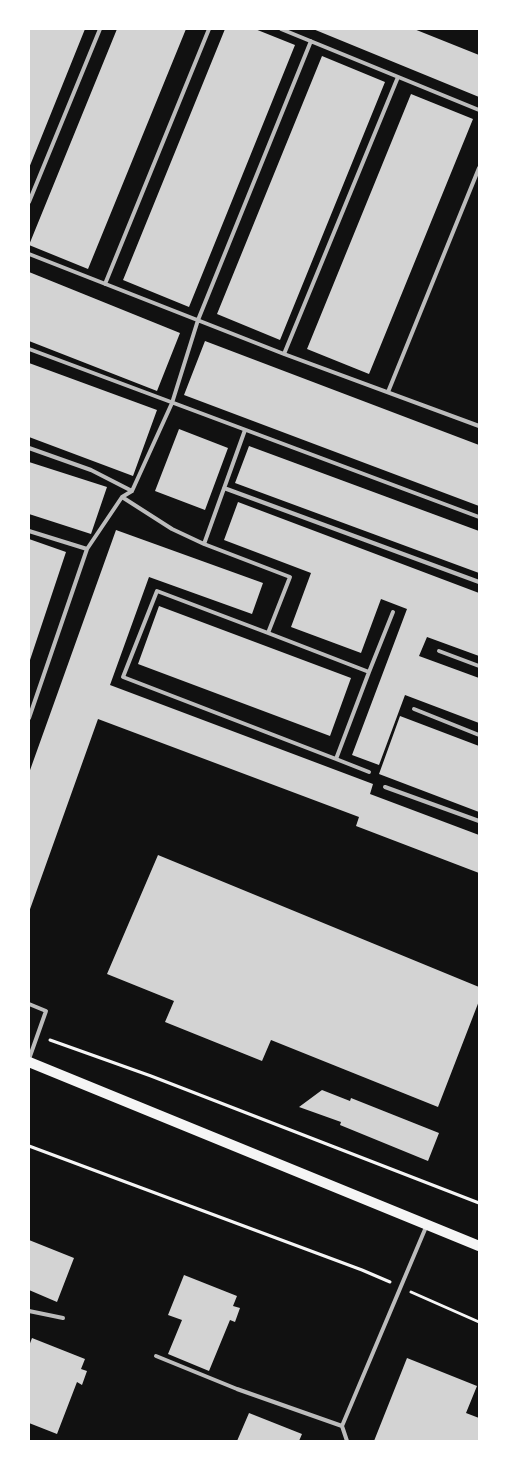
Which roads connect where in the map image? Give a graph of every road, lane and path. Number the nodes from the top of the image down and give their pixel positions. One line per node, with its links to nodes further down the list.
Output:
1 (100, 29): 8 (lane)
2 (209, 29): 10 (lane)
3 (281, 29): 4 (lane)
4 (311, 41): 5 (lane); 11 (lane)
5 (398, 77): 6 (lane); 13 (lane)
6 (479, 110)
7 (479, 168): 14 (lane)
8 (29, 202)
9 (29, 254): 10 (lane)
10 (105, 284): 11 (lane)
11 (198, 320): 13 (lane); 15 (lane)
12 (29, 349): 15 (lane)
13 (284, 354): 14 (lane)
14 (388, 392): 16 (lane)
15 (172, 403): 17 (lane); 20 (lane)
16 (479, 426)
17 (244, 430): 19 (lane); 22 (lane)
18 (29, 448): 20 (lane)
19 (224, 488): 24 (lane); 26 (lane)
20 (132, 491): 21 (lane)
21 (122, 497): 24 (lane); 25 (lane)
22 (479, 517)
23 (29, 531): 25 (lane)
24 (204, 544): 28 (lane)
25 (87, 549): 33 (lane)
26 (479, 582)
27 (393, 612): 31 (lane)
28 (268, 633): 31 (lane); 35 (lane)
29 (439, 651): 30 (lane)
30 (479, 666)
31 (369, 672): 35 (lane)
32 (414, 709): 34 (lane)
33 (29, 718)
34 (479, 735)
35 (336, 759): 36 (lane)
36 (369, 772)
37 (386, 787): 38 (lane)
38 (479, 821)
39 (29, 1004): 40 (lane)
40 (37, 1036): 41 (lane); 43 (path)
41 (29, 1061): 44 (main road)
42 (29, 1146): 46 (path)
43 (479, 1203)
44 (427, 1224): 45 (main road); 46 (lane)
45 (479, 1244)
46 (401, 1287): 49 (path); 51 (lane)
47 (29, 1311): 48 (lane)
48 (63, 1318)
49 (479, 1322)
50 (156, 1356): 51 (lane)
51 (342, 1426): 52 (lane)
52 (348, 1441)

